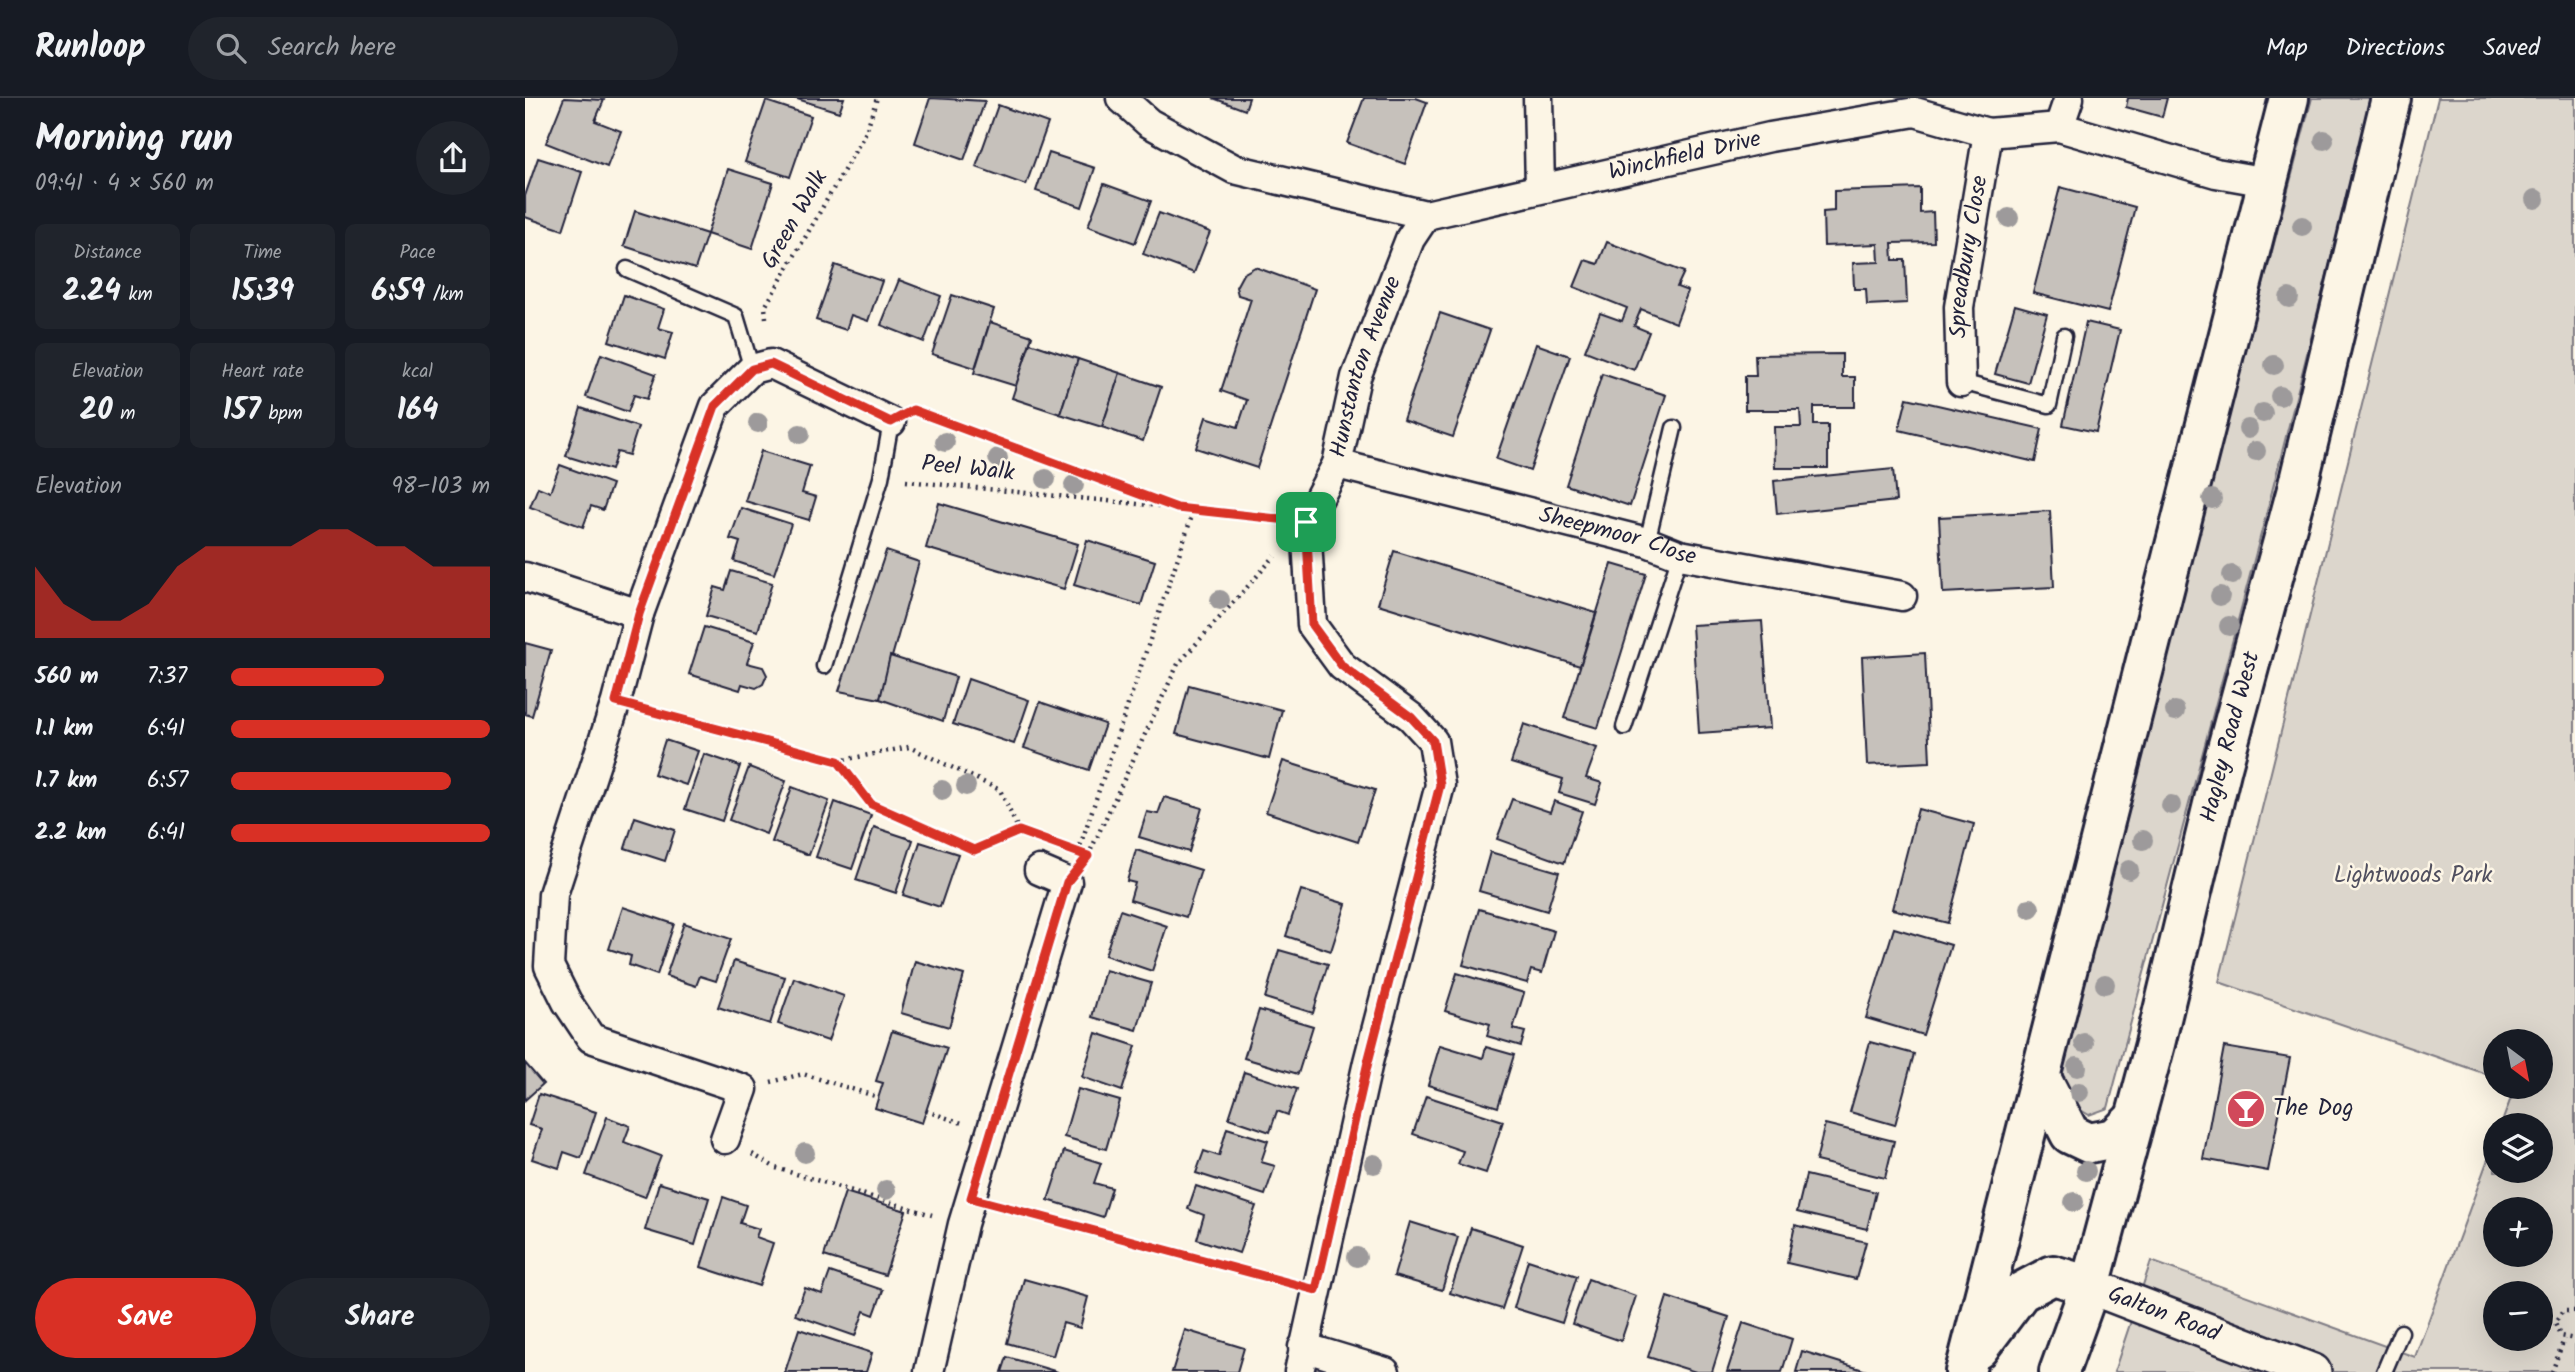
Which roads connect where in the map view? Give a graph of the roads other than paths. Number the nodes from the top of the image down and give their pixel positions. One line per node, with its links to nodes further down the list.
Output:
1 (1121, 98): 11 (street, Winchfield Drive)
2 (1538, 98): 10 (street)
3 (2069, 98): 7 (street)
4 (2289, 98): 9 (highway)
5 (2391, 98): 28 (highway, Hagley Road West)
6 (1916, 105): 8 (street, Winchfield Drive); 10 (street, Winchfield Drive)
7 (2059, 127): 8 (street, Winchfield Drive); 9 (street, Winchfield Drive)
8 (1988, 133): 15 (street, Spreadbury Close)
9 (2267, 182): 27 (highway)
10 (1540, 188): 11 (street, Winchfield Drive)
11 (1426, 215): 18 (street, Hunstanton Avenue)
12 (627, 269): 14 (lane)
13 (2064, 336): 15 (lane)
14 (762, 366): 16 (street); 23 (street)
15 (1961, 382)
16 (891, 422): 24 (lane)
17 (1674, 428): 19 (lane)
18 (1337, 464): 19 (street, Sheepmoor Close); 32 (street, Hunstanton Avenue)
19 (1647, 541): 20 (street, Sheepmoor Close)
20 (1680, 555): 22 (street, Sheepmoor Close); 25 (lane)
21 (525, 576): 23 (street)
22 (1902, 596)
23 (639, 614): 29 (street)
24 (824, 666)
25 (1624, 727)
26 (1039, 870): 34 (street)
27 (2041, 1078): 28 (highway); 33 (highway)
28 (2136, 1117): 30 (highway, Hagley Road West)
29 (725, 1139)
30 (2090, 1286): 33 (highway); 36 (highway, Hagley Road West); 37 (street, Galton Road)
31 (2401, 1332): 38 (lane)
32 (1301, 1359): 35 (street)
33 (1966, 1369)
34 (929, 1372)
35 (1385, 1372)
36 (2059, 1372)
37 (2313, 1372)
38 (2384, 1372)

